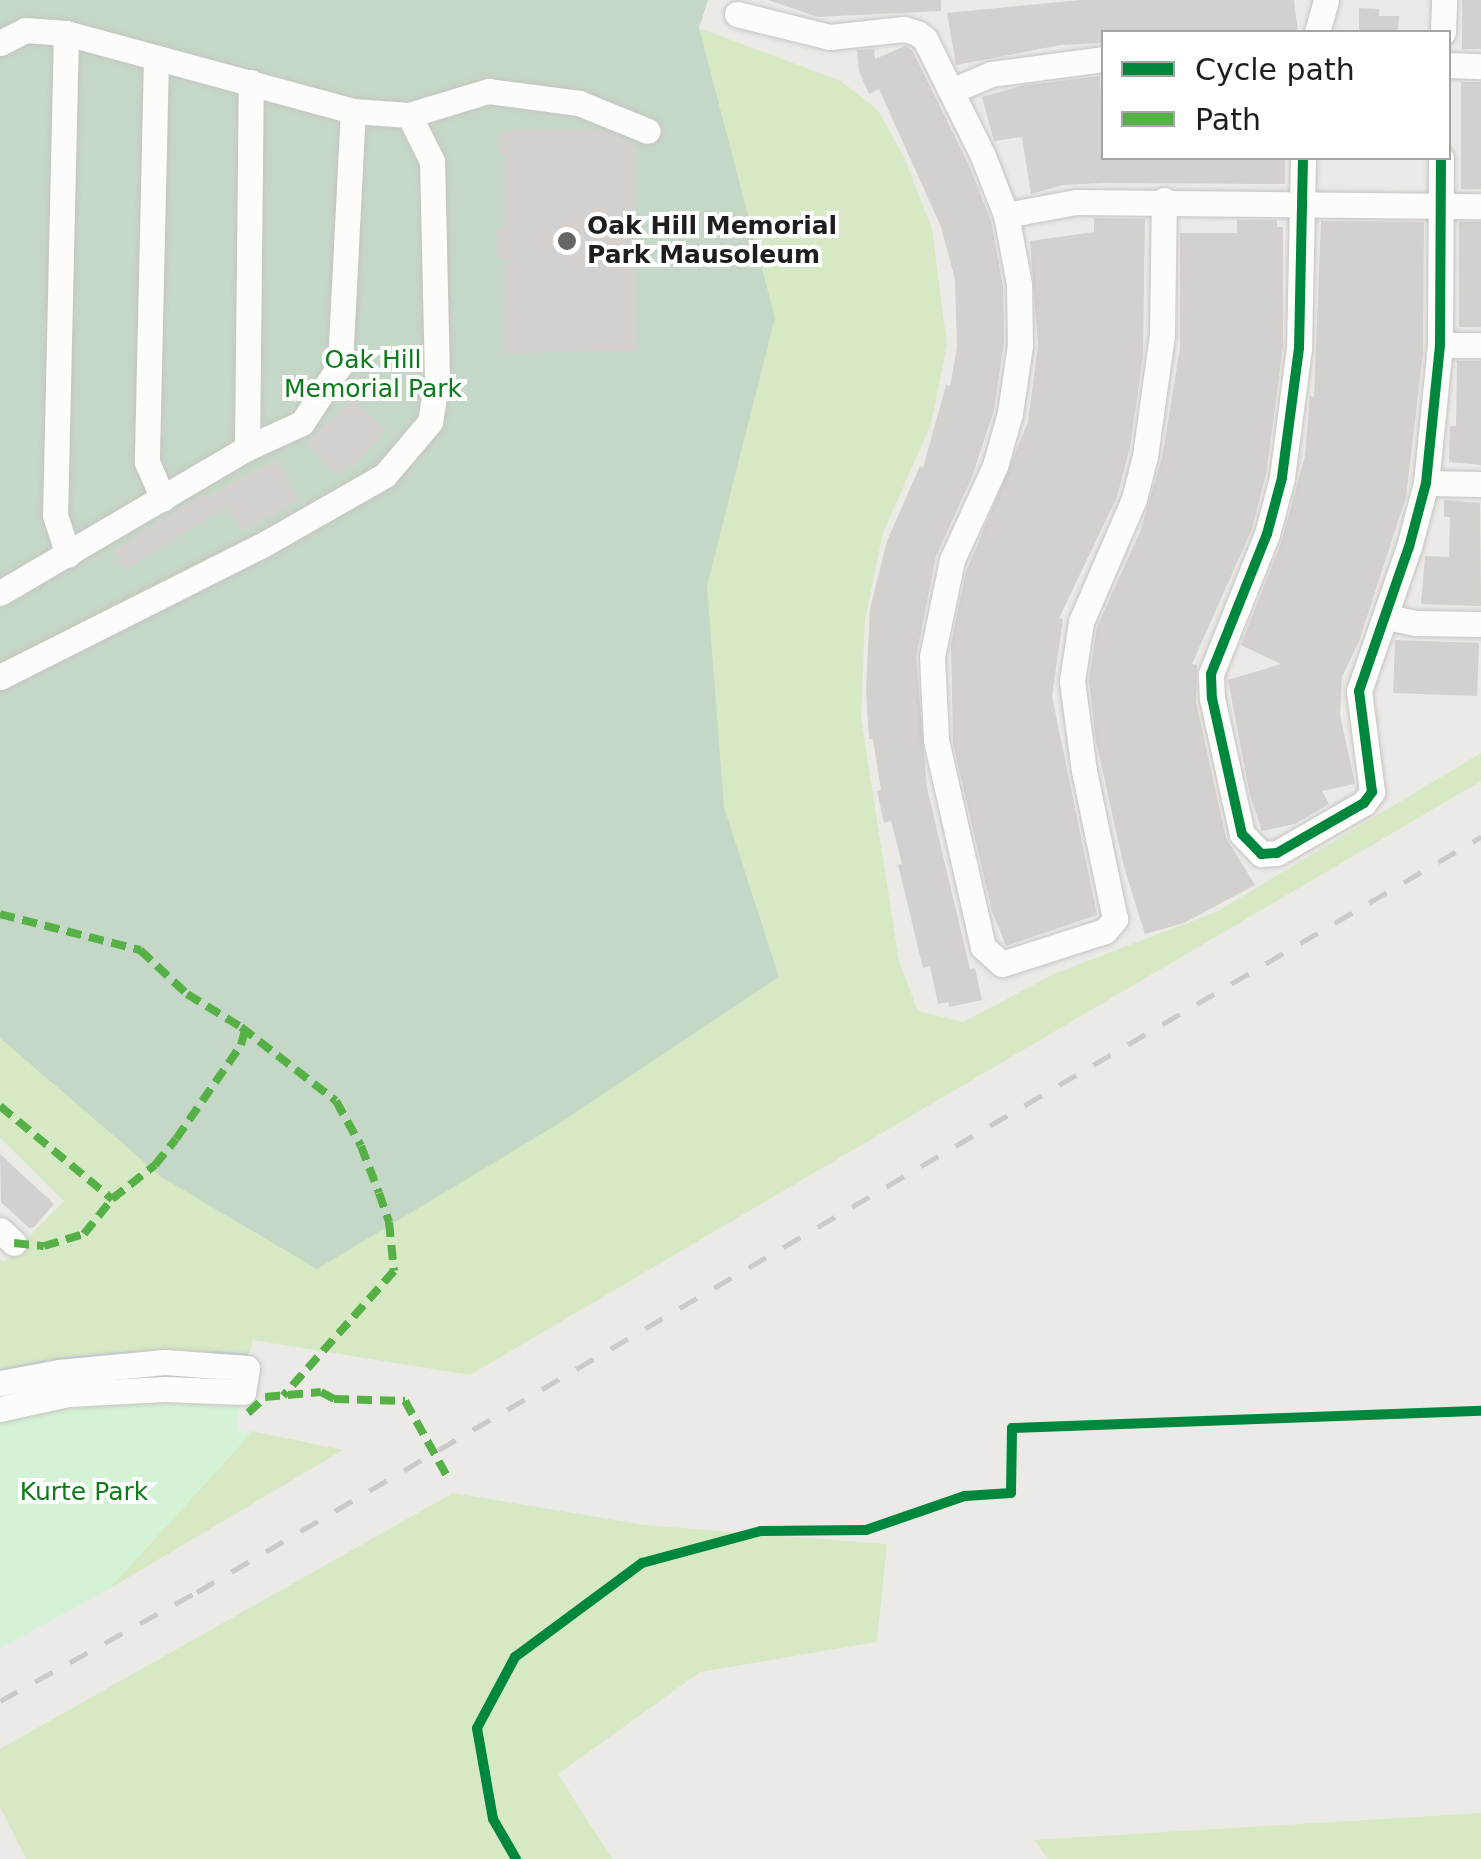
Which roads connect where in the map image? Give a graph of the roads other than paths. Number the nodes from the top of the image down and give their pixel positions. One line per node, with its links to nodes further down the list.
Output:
1 (1326, 0): 4 (street)
2 (1444, 0): 5 (street)
3 (736, 14): 13 (street)
4 (1317, 30)
5 (1443, 30)
6 (66, 34): 7 (street); 8 (street); 30 (street)
7 (0, 43)
8 (156, 58): 12 (street); 29 (street)
9 (1101, 59): 13 (street)
10 (1451, 65): 11 (street)
11 (1481, 66)
12 (251, 82): 14 (street); 26 (street)
13 (951, 91): 23 (street)
14 (352, 110): 15 (street); 26 (street)
15 (409, 115): 16 (street); 34 (street)
16 (648, 132)
17 (1303, 160): 20 (street)
18 (1442, 160): 21 (street)
19 (1164, 200): 20 (street); 23 (street); 23 (street)
20 (1302, 203): 21 (street); 32 (street)
21 (1440, 205): 22 (street); 24 (street)
22 (1481, 206)
23 (1006, 216)
24 (1440, 345): 25 (street); 27 (street)
25 (1481, 345)
26 (247, 448): 29 (street)
27 (1426, 483): 28 (street); 32 (street)
28 (1481, 484)
29 (163, 499): 30 (street)
30 (68, 554): 31 (street)
31 (0, 593)
32 (1387, 616): 33 (street)
33 (1481, 624)
34 (0, 677)
35 (0, 1383): 36 (street)
36 (0, 1410)

